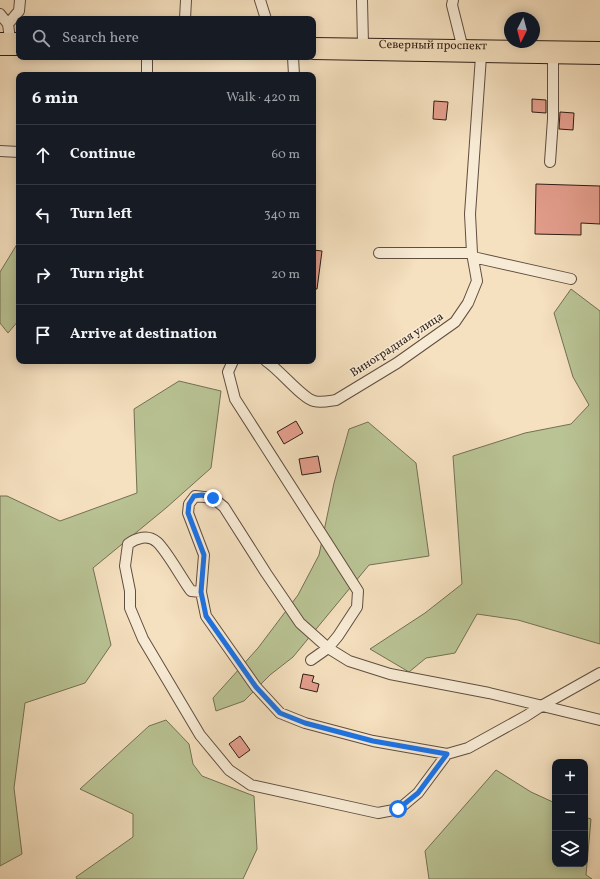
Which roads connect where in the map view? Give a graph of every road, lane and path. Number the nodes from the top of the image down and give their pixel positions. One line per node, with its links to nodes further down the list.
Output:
1 (20, 0): 9 (lane)
2 (186, 0): 7 (lane)
3 (260, 0): 8 (lane)
4 (362, 0): 12 (lane)
5 (454, 0): 13 (lane)
6 (0, 14): 9 (lane)
7 (185, 16)
8 (265, 16)
9 (8, 24): 10 (lane)
10 (10, 39)
11 (316, 44): 12 (main road, Северный проспект)
12 (363, 44): 13 (main road, Северный проспект)
13 (462, 45): 14 (main road, Северный проспект)
14 (600, 48)
15 (0, 49): 16 (main road)
16 (16, 49)
17 (316, 53): 18 (main road, Северный проспект)
18 (481, 56): 19 (main road, Северный проспект); 29 (lane, Виноградная улица)
19 (554, 57): 20 (main road, Северный проспект); 27 (lane)
20 (600, 58)
21 (147, 60): 23 (lane)
22 (293, 60): 24 (lane)
23 (148, 72)
24 (294, 72)
25 (0, 151): 26 (lane)
26 (16, 152)
27 (550, 162)
28 (379, 252): 29 (lane)
29 (472, 255): 30 (lane); 32 (lane, Виноградная улица)
30 (571, 279)
31 (232, 364): 34 (lane)
32 (270, 364)
33 (201, 592): 34 (lane); 39 (lane); 39 (lane)
34 (328, 648): 35 (lane); 37 (lane)
35 (311, 660)
36 (600, 673): 37 (lane)
37 (543, 705): 38 (lane); 39 (lane)
38 (600, 720)
39 (447, 754)

